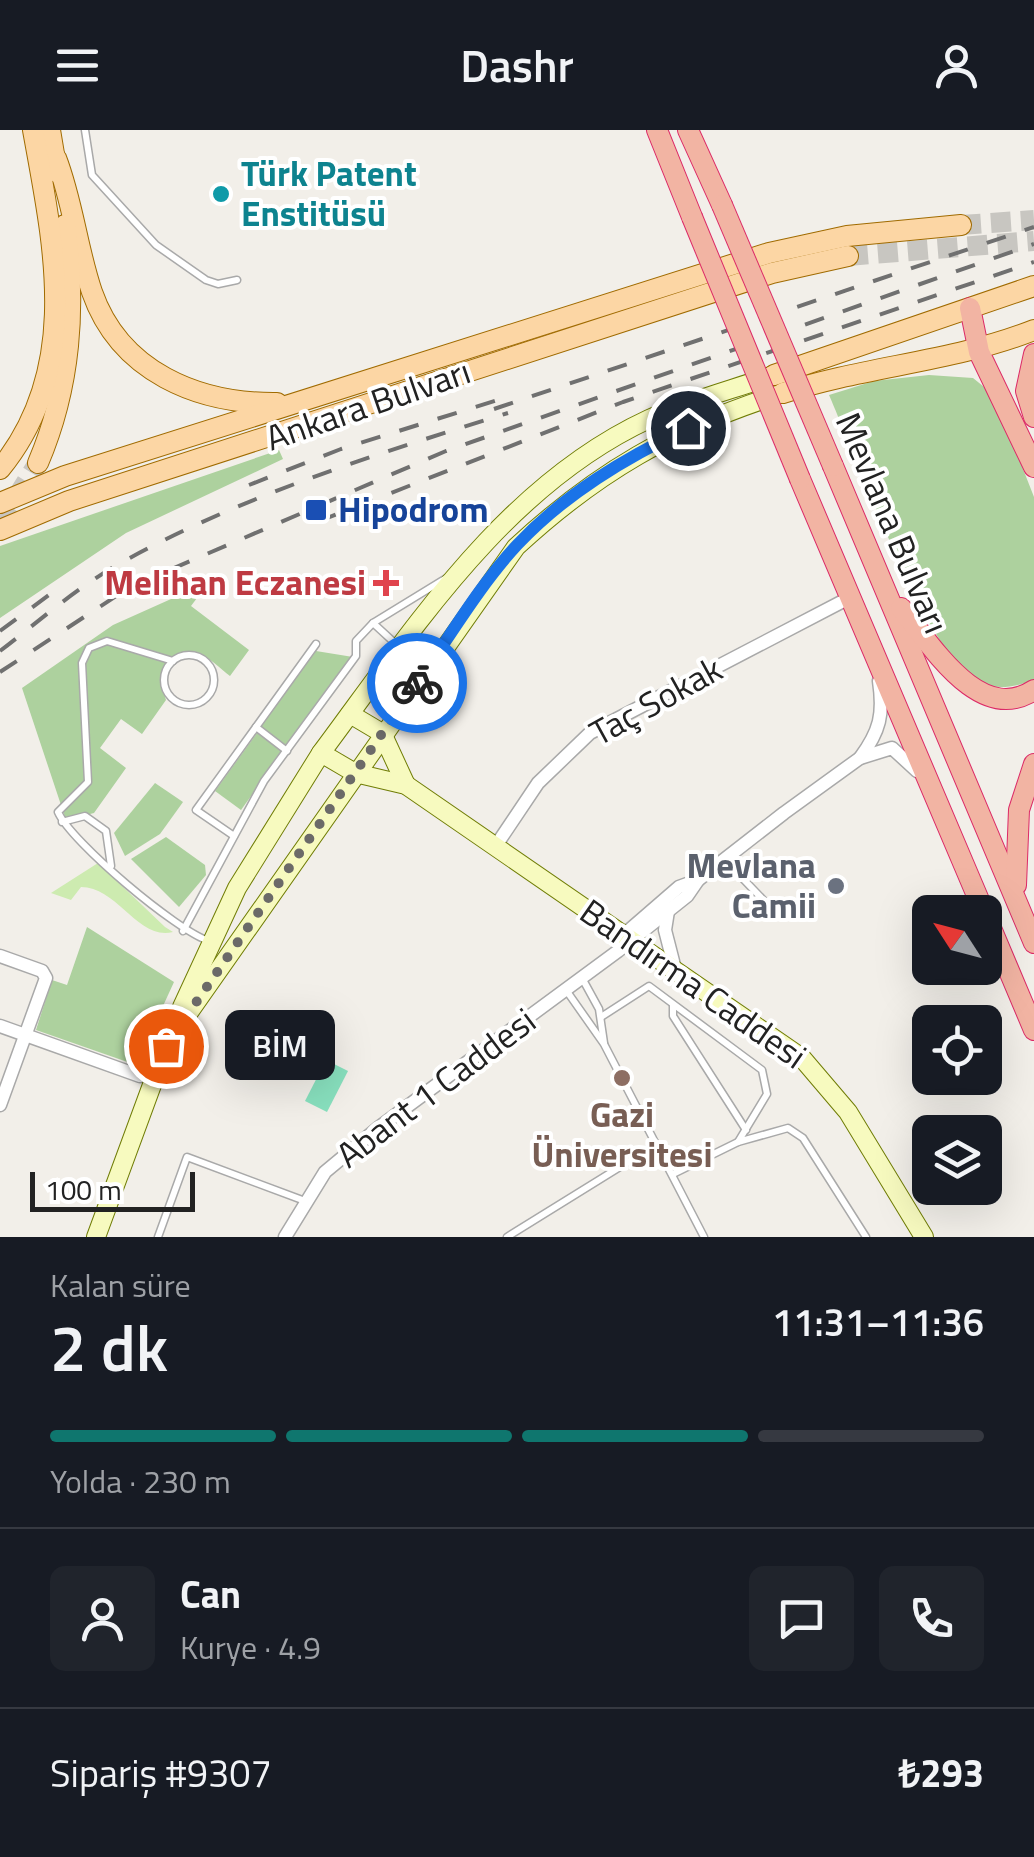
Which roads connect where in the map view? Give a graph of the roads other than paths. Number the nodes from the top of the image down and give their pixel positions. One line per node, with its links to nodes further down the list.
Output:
1 (33, 130): 21 (main road)
2 (50, 130): 6 (main road)
3 (86, 130): 10 (lane)
4 (657, 130): 26 (highway, Mevlana Bulvarı, bridge)
5 (688, 130): 25 (highway, Mevlana Bulvarı, bridge)
6 (56, 158): 17 (main road); 19 (main road)
7 (961, 225): 9 (main road)
8 (848, 256): 9 (main road)
9 (733, 275): 17 (main road, Ankara Bulvarı); 23 (main road, Ankara Bulvarı)
10 (238, 280)
11 (1034, 286): 12 (main road)
12 (970, 308): 14 (highway); 16 (main road)
13 (1034, 330): 14 (main road)
14 (979, 352): 16 (main road); 20 (highway)
15 (1034, 354): 18 (highway)
16 (778, 384): 24 (main road); 35 (main road)
17 (304, 402): 22 (main road, Ankara Bulvarı)
18 (1034, 417)
19 (38, 463)
20 (1034, 467)
21 (0, 469)
22 (0, 503)
23 (0, 530)
24 (465, 566): 27 (lane); 29 (main road)
25 (884, 587): 32 (highway); 50 (highway, Mevlana Bulvarı)
26 (851, 597): 30 (highway, Mevlana Bulvarı); 45 (street, Taç Sokak)
27 (373, 623): 29 (lane); 36 (lane)
28 (316, 644): 34 (lane)
29 (400, 648): 33 (main road)
30 (875, 654): 38 (street, Abant 1 Caddesi); 42 (highway, Mevlana Bulvarı)
31 (172, 662): 31 (lane); 43 (lane)
32 (1034, 690)
33 (350, 714): 35 (main road); 37 (main road)
34 (256, 727): 36 (lane); 44 (lane)
35 (382, 734): 40 (main road); 41 (main road, Bandırma Caddesi)
36 (287, 750): 44 (lane)
37 (321, 753): 40 (main road, Bandırma Caddesi); 55 (main road)
38 (860, 758): 42 (street); 46 (street, Abant 1 Caddesi)
39 (1034, 764): 50 (highway)
40 (355, 773): 41 (main road, Bandırma Caddesi); 68 (main road)
41 (406, 785): 45 (main road, Bandırma Caddesi)
42 (934, 793): 49 (highway, Mevlana Bulvarı)
43 (62, 822): 47 (lane); 47 (lane)
44 (234, 836): 53 (lane)
45 (495, 847): 54 (main road, Bandırma Caddesi)
46 (724, 859): 48 (street, Abant 1 Caddesi); 51 (lane)
47 (112, 867): 53 (lane)
48 (698, 880): 52 (street, Abant 1 Caddesi); 54 (street, Abant 1 Caddesi)
49 (977, 895)
50 (1016, 897): 56 (highway, Mevlana Bulvarı)
51 (772, 908)
52 (668, 911): 54 (street, Abant 1 Caddesi); 59 (street)
53 (183, 931): 55 (lane)
54 (626, 937): 59 (main road, Bandırma Caddesi); 60 (street, Abant 1 Caddesi)
55 (210, 941): 68 (main road)
56 (1034, 943)
57 (1002, 954): 65 (highway, Mevlana Bulvarı)
58 (0, 956): 66 (street)
59 (675, 972): 82 (main road, Bandırma Caddesi)
60 (582, 978): 61 (street, Abant 1 Caddesi); 63 (lane)
61 (566, 990): 67 (lane); 75 (street, Abant 1 Caddesi)
62 (673, 1004): 63 (lane); 71 (lane); 71 (lane)
63 (601, 1017): 67 (lane)
64 (0, 1026): 66 (street)
65 (1034, 1030)
66 (25, 1035): 69 (street); 70 (street)
67 (604, 1044): 73 (lane)
68 (166, 1046): 76 (main road)
69 (140, 1076)
70 (0, 1105)
71 (746, 1130): 72 (lane)
72 (738, 1142): 74 (lane); 81 (lane)
73 (657, 1144): 74 (lane); 79 (lane)
74 (673, 1174): 80 (lane)
75 (306, 1201): 77 (lane); 78 (street, Abant 1 Caddesi)
76 (96, 1237)
77 (158, 1237)
78 (285, 1237)
79 (508, 1237)
80 (704, 1237)
81 (866, 1237)
82 (924, 1237)

